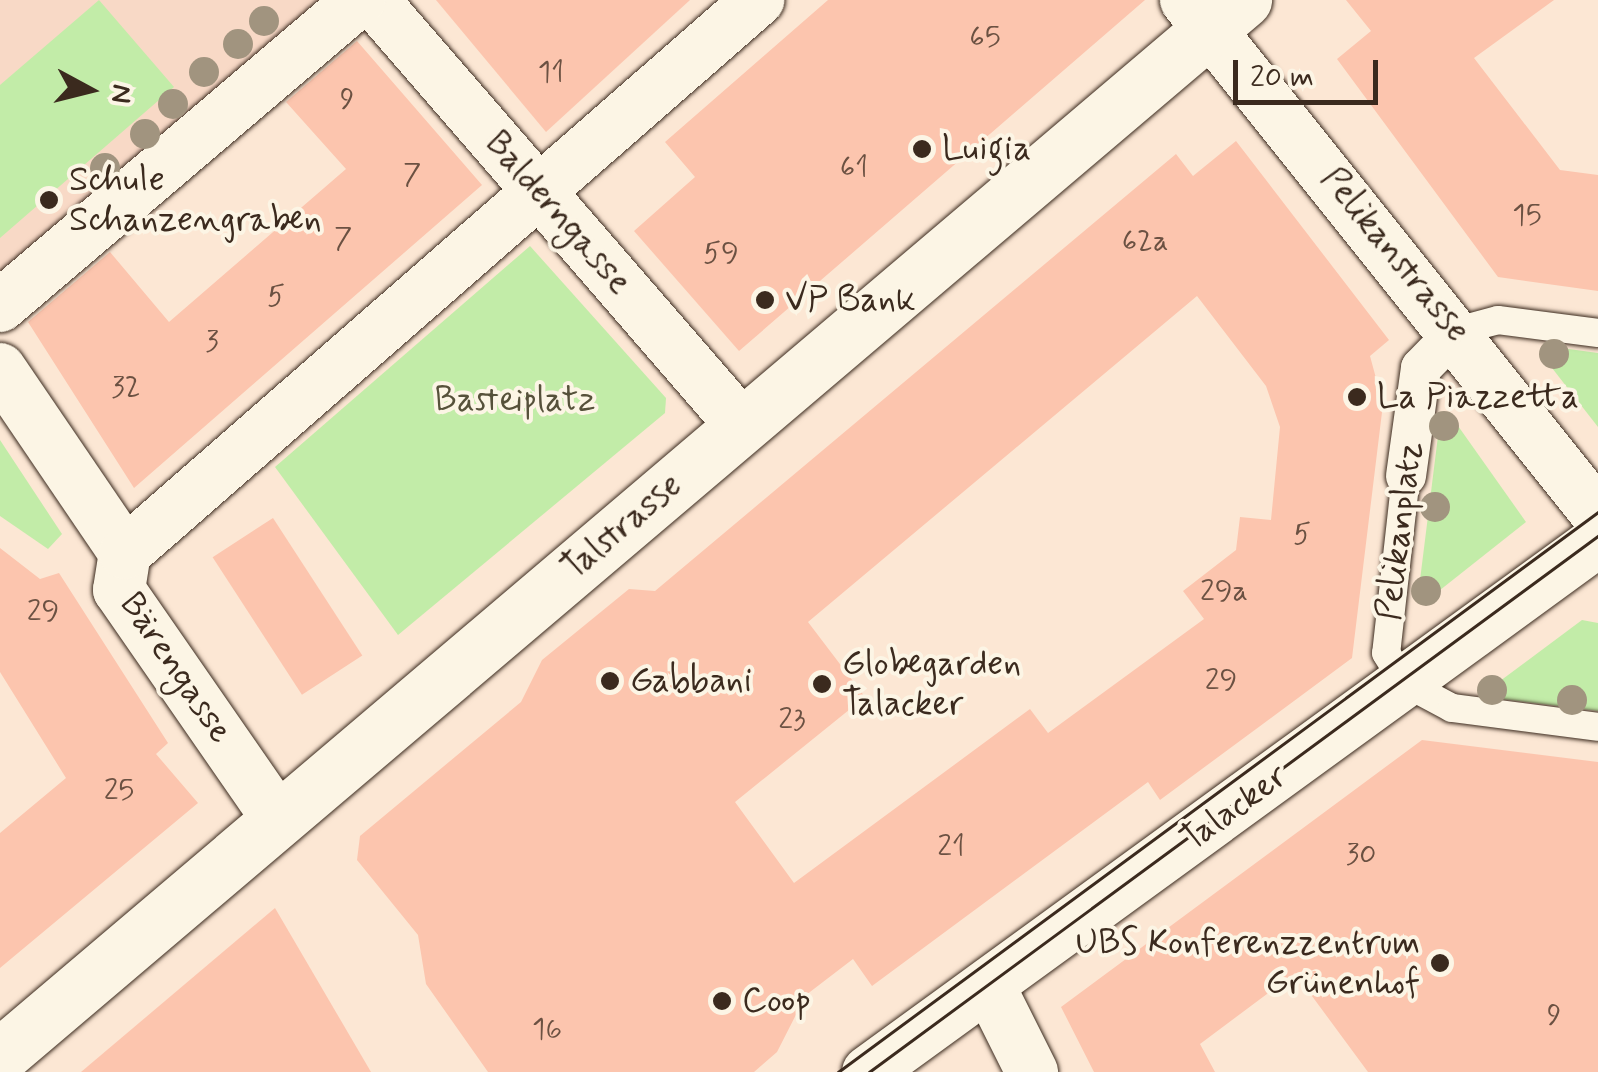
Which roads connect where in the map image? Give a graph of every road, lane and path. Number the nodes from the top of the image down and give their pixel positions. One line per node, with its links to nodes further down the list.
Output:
1 (359, 0): 6 (street)
2 (372, 0): 5 (street, Balderngasse)
3 (758, 0): 5 (street)
4 (1213, 9): 7 (street, Pelikanstrasse); 10 (street, Talstrasse)
5 (539, 190): 10 (street, Balderngasse); 14 (street)
6 (0, 306)
7 (1457, 331): 8 (lane); 11 (street, Pelikanplatz); 12 (street, Pelikanstrasse)
8 (1598, 334)
9 (0, 369): 14 (street, Bärengasse)
10 (743, 427): 17 (street, Talstrasse)
11 (1406, 476): 15 (lane, Pelikanplatz)
12 (1598, 515)
13 (1598, 541): 15 (street, Talacker)
14 (125, 553): 17 (street, Bärengasse)
15 (1406, 683): 16 (lane); 18 (street, Talacker)
16 (1598, 726)
17 (275, 815): 19 (street, Talstrasse)
18 (990, 988): 20 (street, Talacker); 21 (street)
19 (0, 1056)
20 (868, 1072)
21 (1032, 1072)

